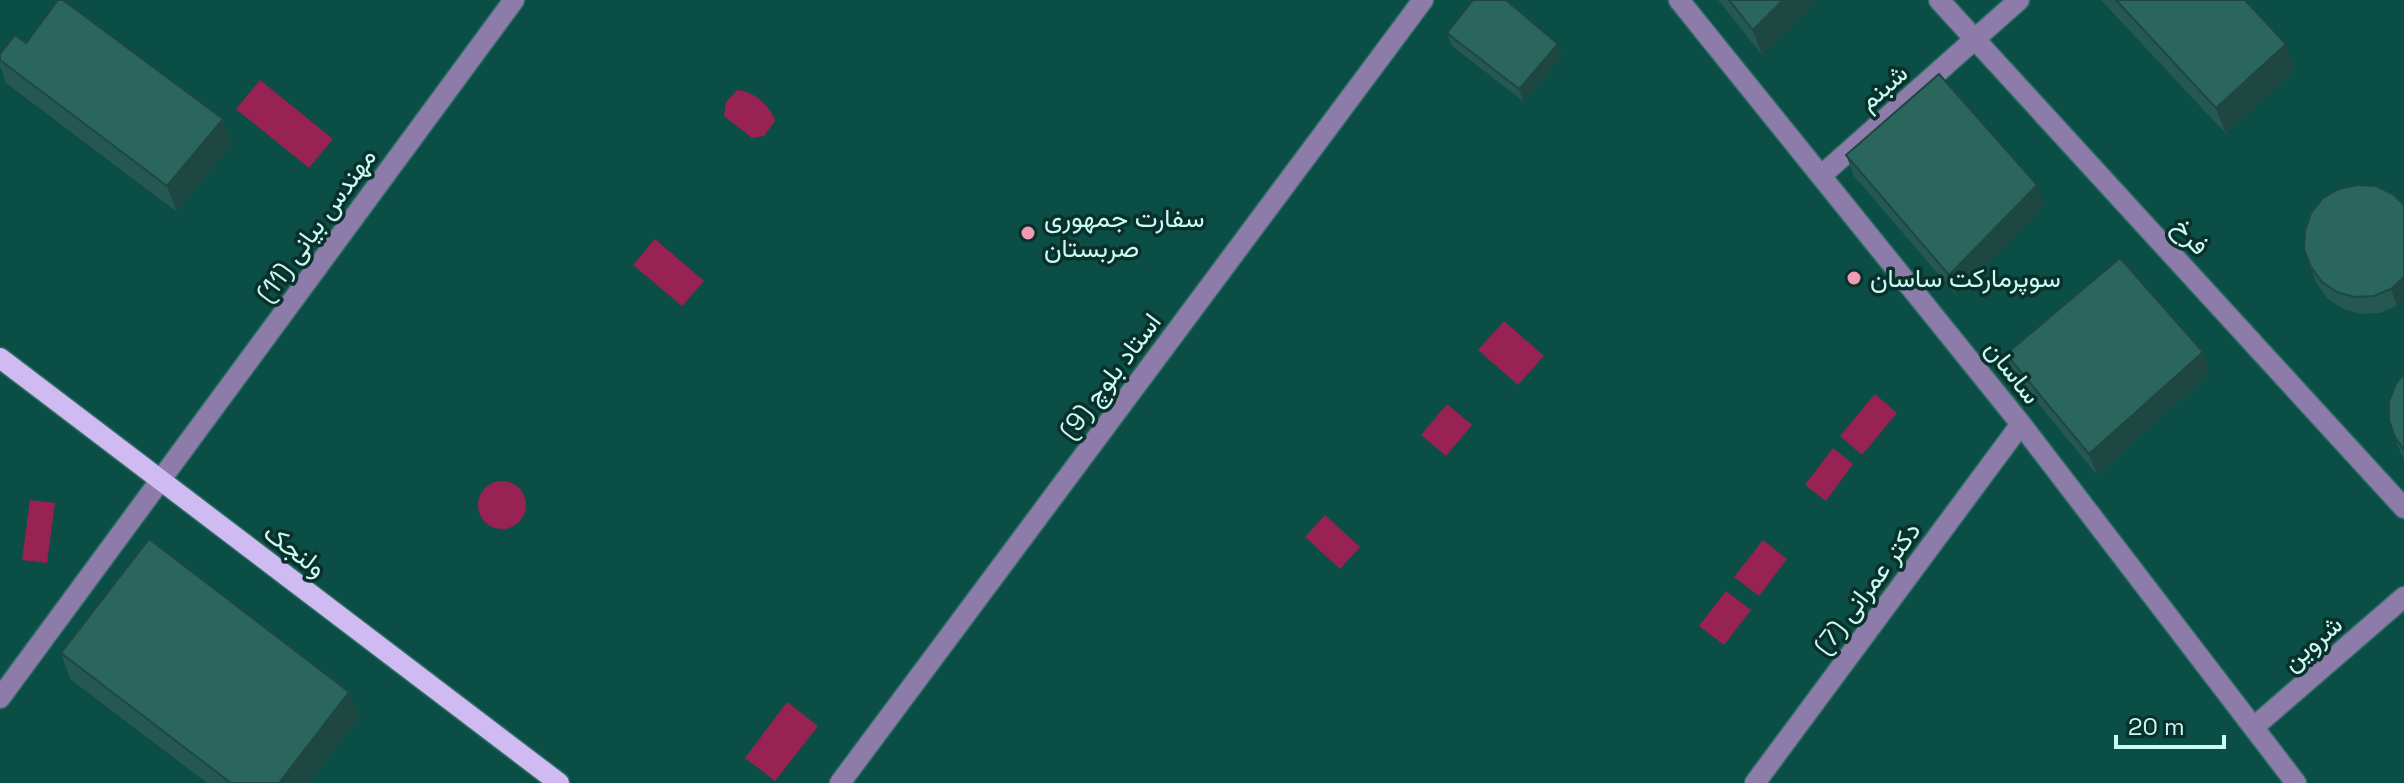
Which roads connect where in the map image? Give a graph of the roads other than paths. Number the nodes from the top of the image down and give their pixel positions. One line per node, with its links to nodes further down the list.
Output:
1 (514, 0): 10 (street, مهندس بیانی (11))
2 (1423, 0): 16 (street, استاد بلوچ (9))
3 (1679, 0): 7 (street, ساسان)
4 (1939, 0): 6 (street, فرخ)
5 (2019, 0): 6 (street, شبنم)
6 (1977, 39): 7 (street, شبنم); 11 (street, فرخ)
7 (1823, 174): 9 (street, ساسان)
8 (0, 358): 10 (main road, ولنجک)
9 (2021, 424): 14 (street, ساسان); 17 (street, دکتر عمرانی (7))
10 (160, 480): 13 (street, مهندس بیانی (11)); 15 (main road, ولنجک)
11 (2404, 508)
12 (2404, 597): 14 (street, شروین)
13 (0, 698)
14 (2254, 727): 18 (street, ساسان)
15 (559, 783)
16 (840, 783)
17 (1755, 783)
18 (2296, 783)

